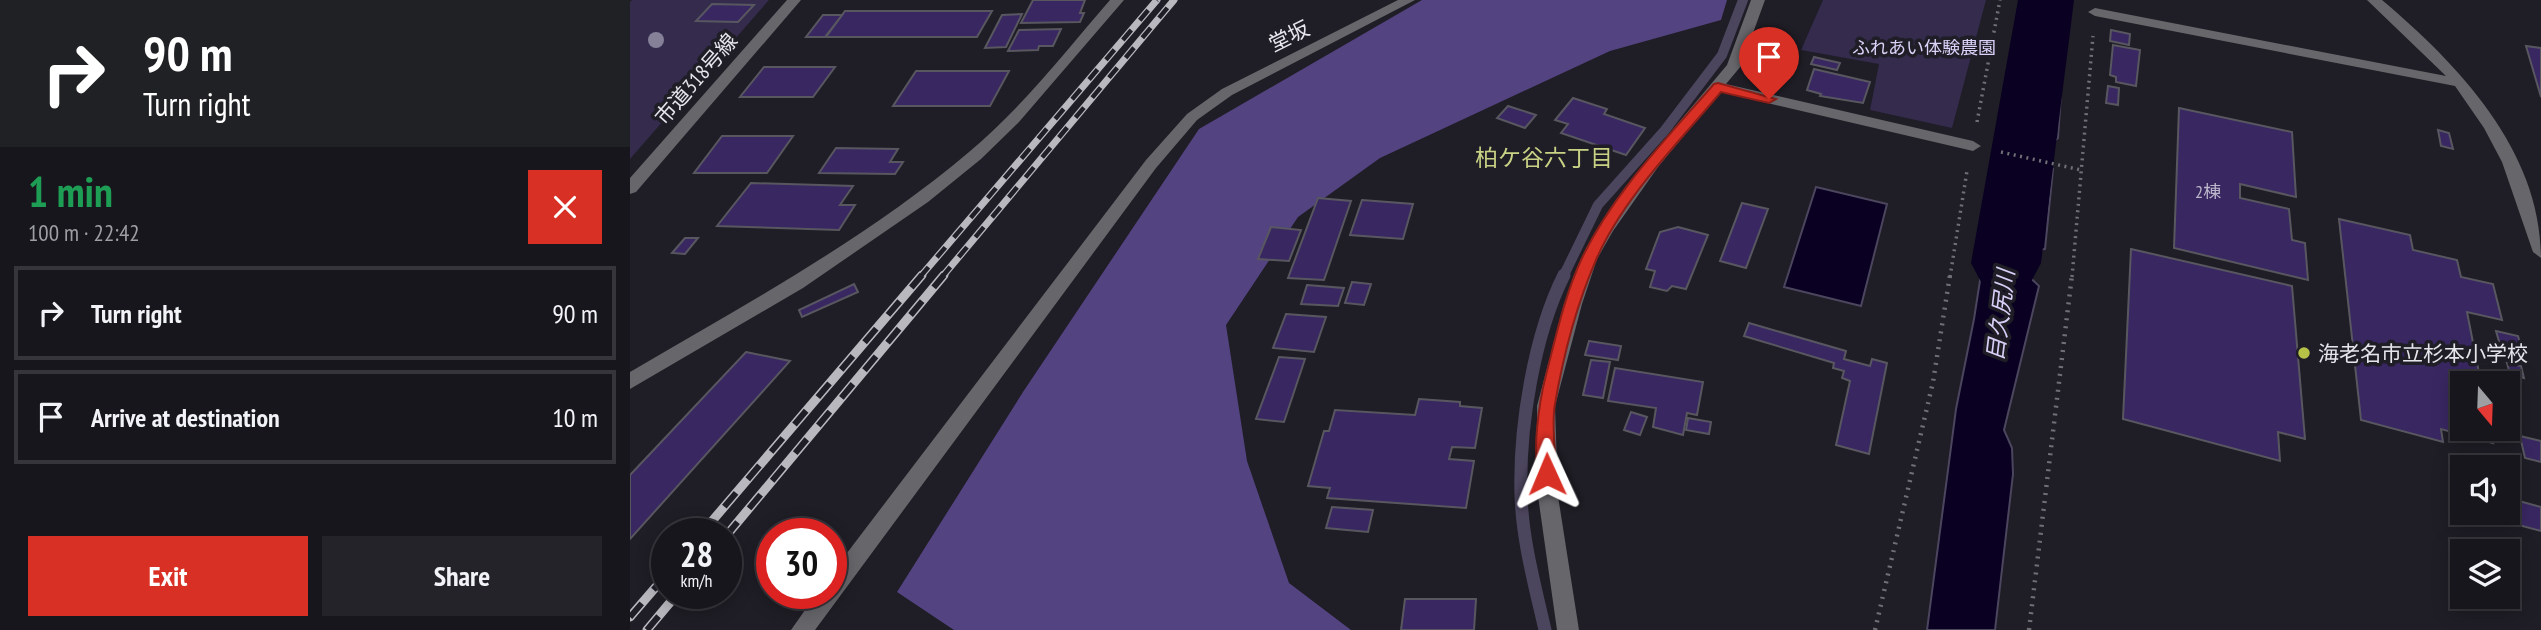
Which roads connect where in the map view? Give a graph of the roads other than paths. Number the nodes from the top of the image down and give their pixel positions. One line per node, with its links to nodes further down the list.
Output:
1 (794, 0): 10 (street, 市道318号線)
2 (1116, 0): 12 (street)
3 (1408, 0): 13 (street, 堂坂)
4 (1758, 0): 8 (street)
5 (2374, 0): 7 (street)
6 (2095, 12): 7 (street)
7 (2461, 83): 11 (street)
8 (1718, 87): 9 (street); 16 (street)
9 (1973, 146)
10 (630, 188)
11 (2541, 252)
12 (630, 381)
13 (847, 569)
14 (817, 609): 15 (street, 堂坂)
15 (802, 630)
16 (1568, 630)

